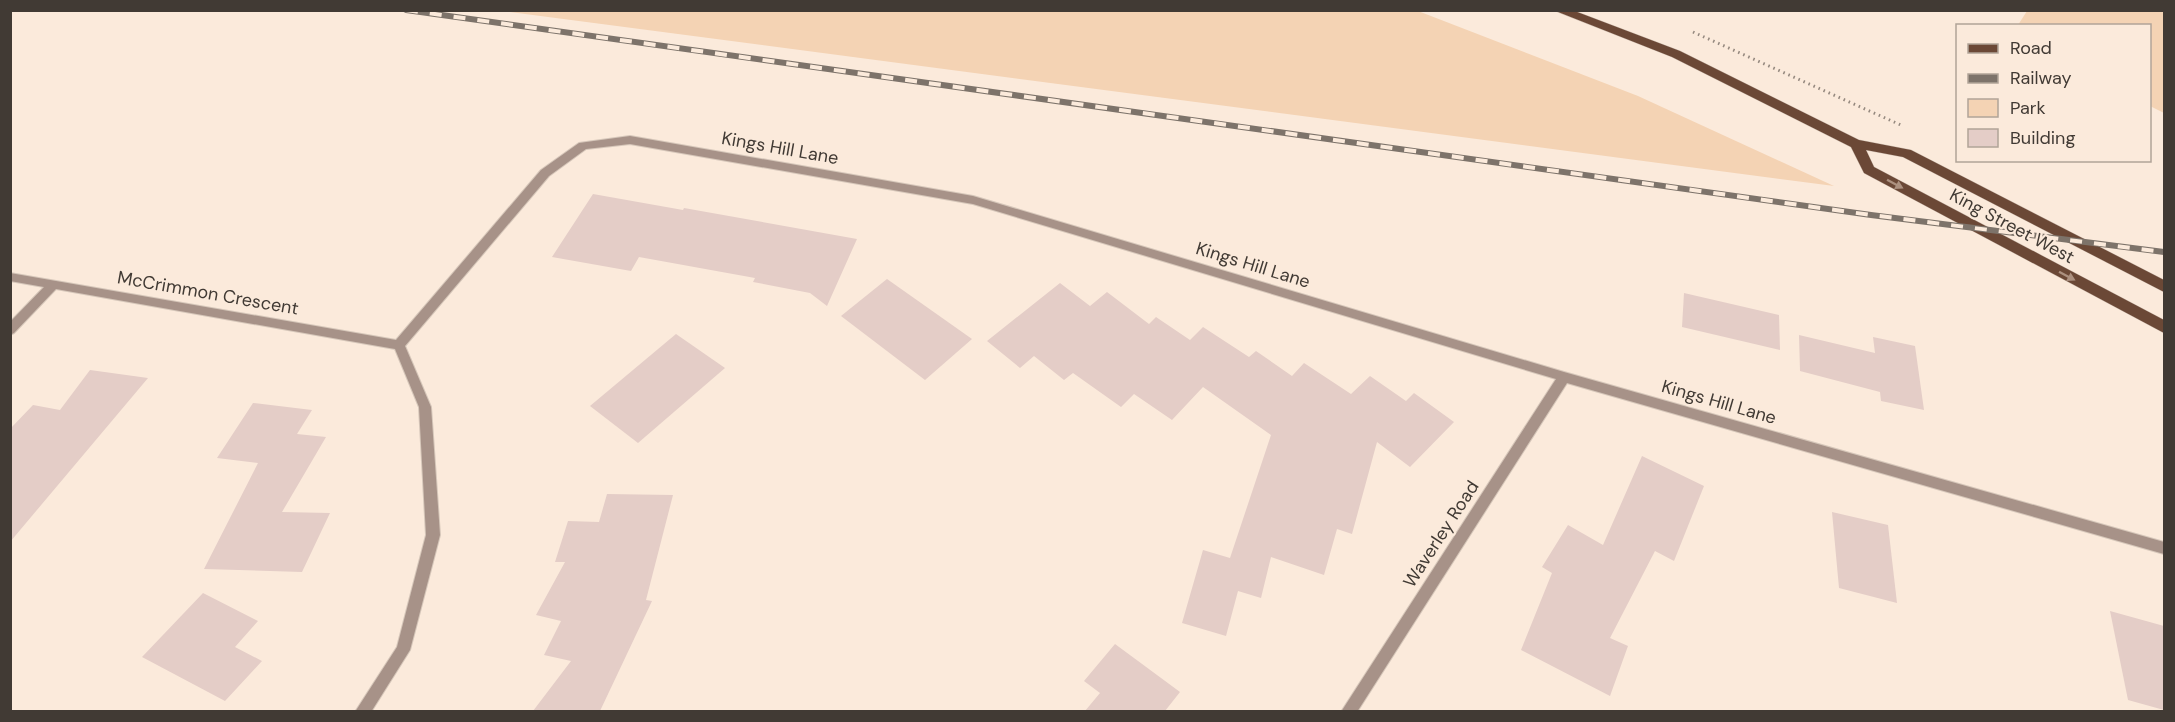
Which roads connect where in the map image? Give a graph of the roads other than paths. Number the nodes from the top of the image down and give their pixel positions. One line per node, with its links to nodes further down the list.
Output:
1 (1559, 10): 2 (main road, King Street West)
2 (1856, 144): 5 (main road, King Street West); 6 (main road, King Street West, one-way to 6)
3 (10, 277): 4 (street, McCrimmon Crescent)
4 (53, 285): 7 (street); 8 (street, McCrimmon Crescent)
5 (2164, 286)
6 (2164, 327)
7 (10, 330)
8 (399, 345): 9 (street, Kings Hill Lane); 11 (street)
9 (1564, 377): 10 (street, Kings Hill Lane); 12 (street, Waverley Road)
10 (2164, 548)
11 (362, 711)
12 (1348, 711)

